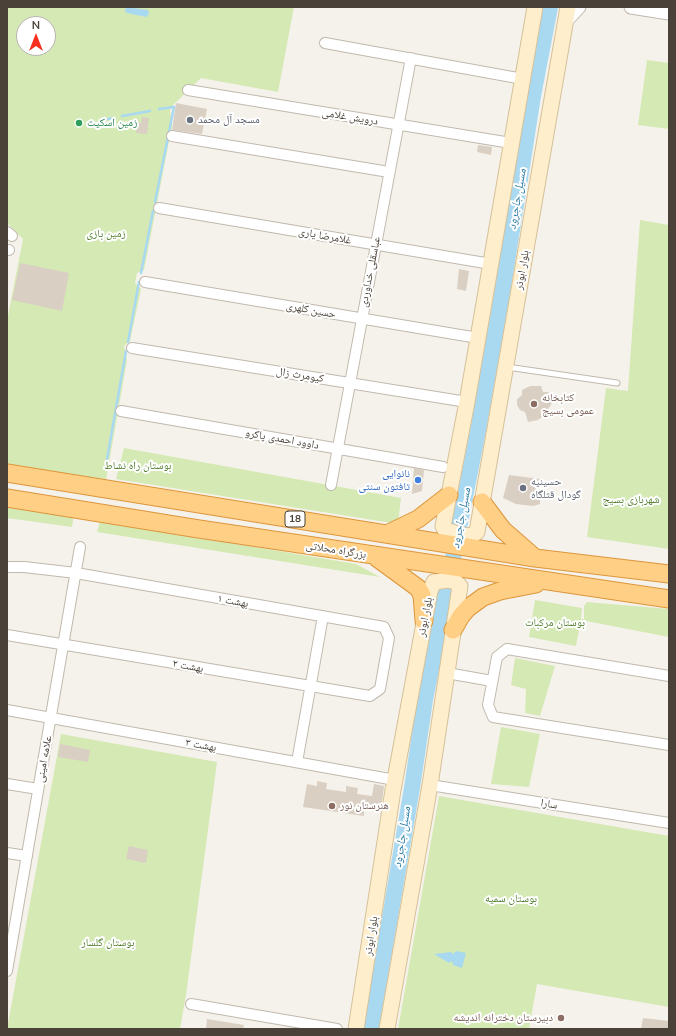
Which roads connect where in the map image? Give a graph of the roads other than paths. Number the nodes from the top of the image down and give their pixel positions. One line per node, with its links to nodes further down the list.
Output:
1 (579, 7): 5 (street)
2 (631, 7): 4 (street)
3 (531, 8): 8 (main road)
4 (669, 13)
5 (566, 14): 21 (main road, بلوار ابوذر)
6 (325, 43): 7 (street)
7 (411, 58): 8 (street); 10 (street, عباسقلی خداوردی)
8 (523, 79): 12 (main road)
9 (188, 90): 10 (street, درویش غلامی)
10 (398, 124): 12 (street, درویش غلامی); 13 (street, عباسقلی خداوردی)
11 (172, 136): 13 (street)
12 (512, 143): 16 (main road)
13 (389, 172): 15 (street, عباسقلی خداوردی)
14 (159, 208): 15 (street, غلامرضا یاری)
15 (376, 244): 16 (street, غلامرضا یاری); 18 (street, عباسقلی خداوردی)
16 (491, 264): 19 (main road)
17 (145, 282): 18 (street, حسین کلهری)
18 (362, 319): 19 (street, حسین کلهری); 22 (street, عباسقلی خداوردی)
19 (478, 338): 24 (main road)
20 (132, 348): 22 (street, کیومرث زال)
21 (506, 366): 23 (lane); 33 (main road, بلوار ابوذر)
22 (350, 383): 24 (street, کیومرث زال); 26 (street, عباسقلی خداوردی)
23 (617, 383)
24 (467, 402): 31 (main road)
25 (121, 411): 26 (street, داوود احمدی پاکرو)
26 (337, 448): 27 (street, داوود احمدی پاکرو); 29 (street, عباسقلی خداوردی)
27 (443, 467)
28 (7, 473): 30 (highway, 18)
29 (331, 485)
30 (141, 495): 34 (highway, 18); 35 (highway)
31 (449, 495): 37 (highway); 38 (main road)
32 (7, 498): 35 (highway, بزرگراه محلاتی / 18)
33 (482, 502): 38 (main road, بلوار ابوذر); 41 (highway)
34 (205, 506): 36 (highway); 37 (highway, 18)
35 (138, 519): 36 (highway, بزرگراه محلاتی / 18)
36 (199, 529): 40 (highway, بزرگراه محلاتی / 18)
37 (389, 534): 38 (highway, 18)
38 (458, 536): 41 (highway, 18)
39 (80, 547): 43 (street, علامه امینی)
40 (374, 555): 45 (highway, بزرگراه محلاتی / 18); 48 (highway)
41 (535, 558): 44 (highway, 18)
42 (7, 568): 43 (street, بهشت ۱)
43 (76, 573): 47 (street, بهشت ۱); 51 (street, علامه امینی)
44 (666, 575)
45 (548, 582): 46 (highway, بزرگراه محلاتی / 18); 49 (highway)
46 (668, 598)
47 (323, 616): 55 (street); 56 (street, بهشت ۱)
48 (424, 621): 49 (main road, بلوار ابوذر); 61 (main road, بلوار ابوذر)
49 (454, 630): 52 (main road, بلوار ابوذر)
50 (7, 635): 51 (street, بهشت ۲)
51 (63, 644): 55 (street, بهشت ۲); 58 (street, علامه امینی)
52 (447, 673): 54 (street); 63 (main road, بلوار ابوذر)
53 (669, 676): 54 (street)
54 (492, 681): 59 (street)
55 (310, 686): 56 (street, بهشت ۲); 60 (street)
56 (370, 696)
57 (7, 710): 58 (street, بهشت ۳)
58 (51, 718): 60 (street, بهشت ۳); 64 (street, علامه امینی)
59 (669, 745)
60 (297, 762): 61 (street, بهشت ۳)
61 (395, 780): 72 (main road, بلوار ابوذر)
62 (7, 784): 64 (street)
63 (430, 785): 65 (street, سارا); 73 (main road, بلوار ابوذر)
64 (38, 789): 67 (street, علامه امینی)
65 (669, 823)
66 (7, 853): 67 (street)
67 (27, 856): 68 (street, علامه امینی)
68 (11, 923): 69 (street, علامه امینی)
69 (7, 971)
70 (191, 1004): 71 (street)
71 (337, 1029)
72 (356, 1029)
73 (387, 1029)

